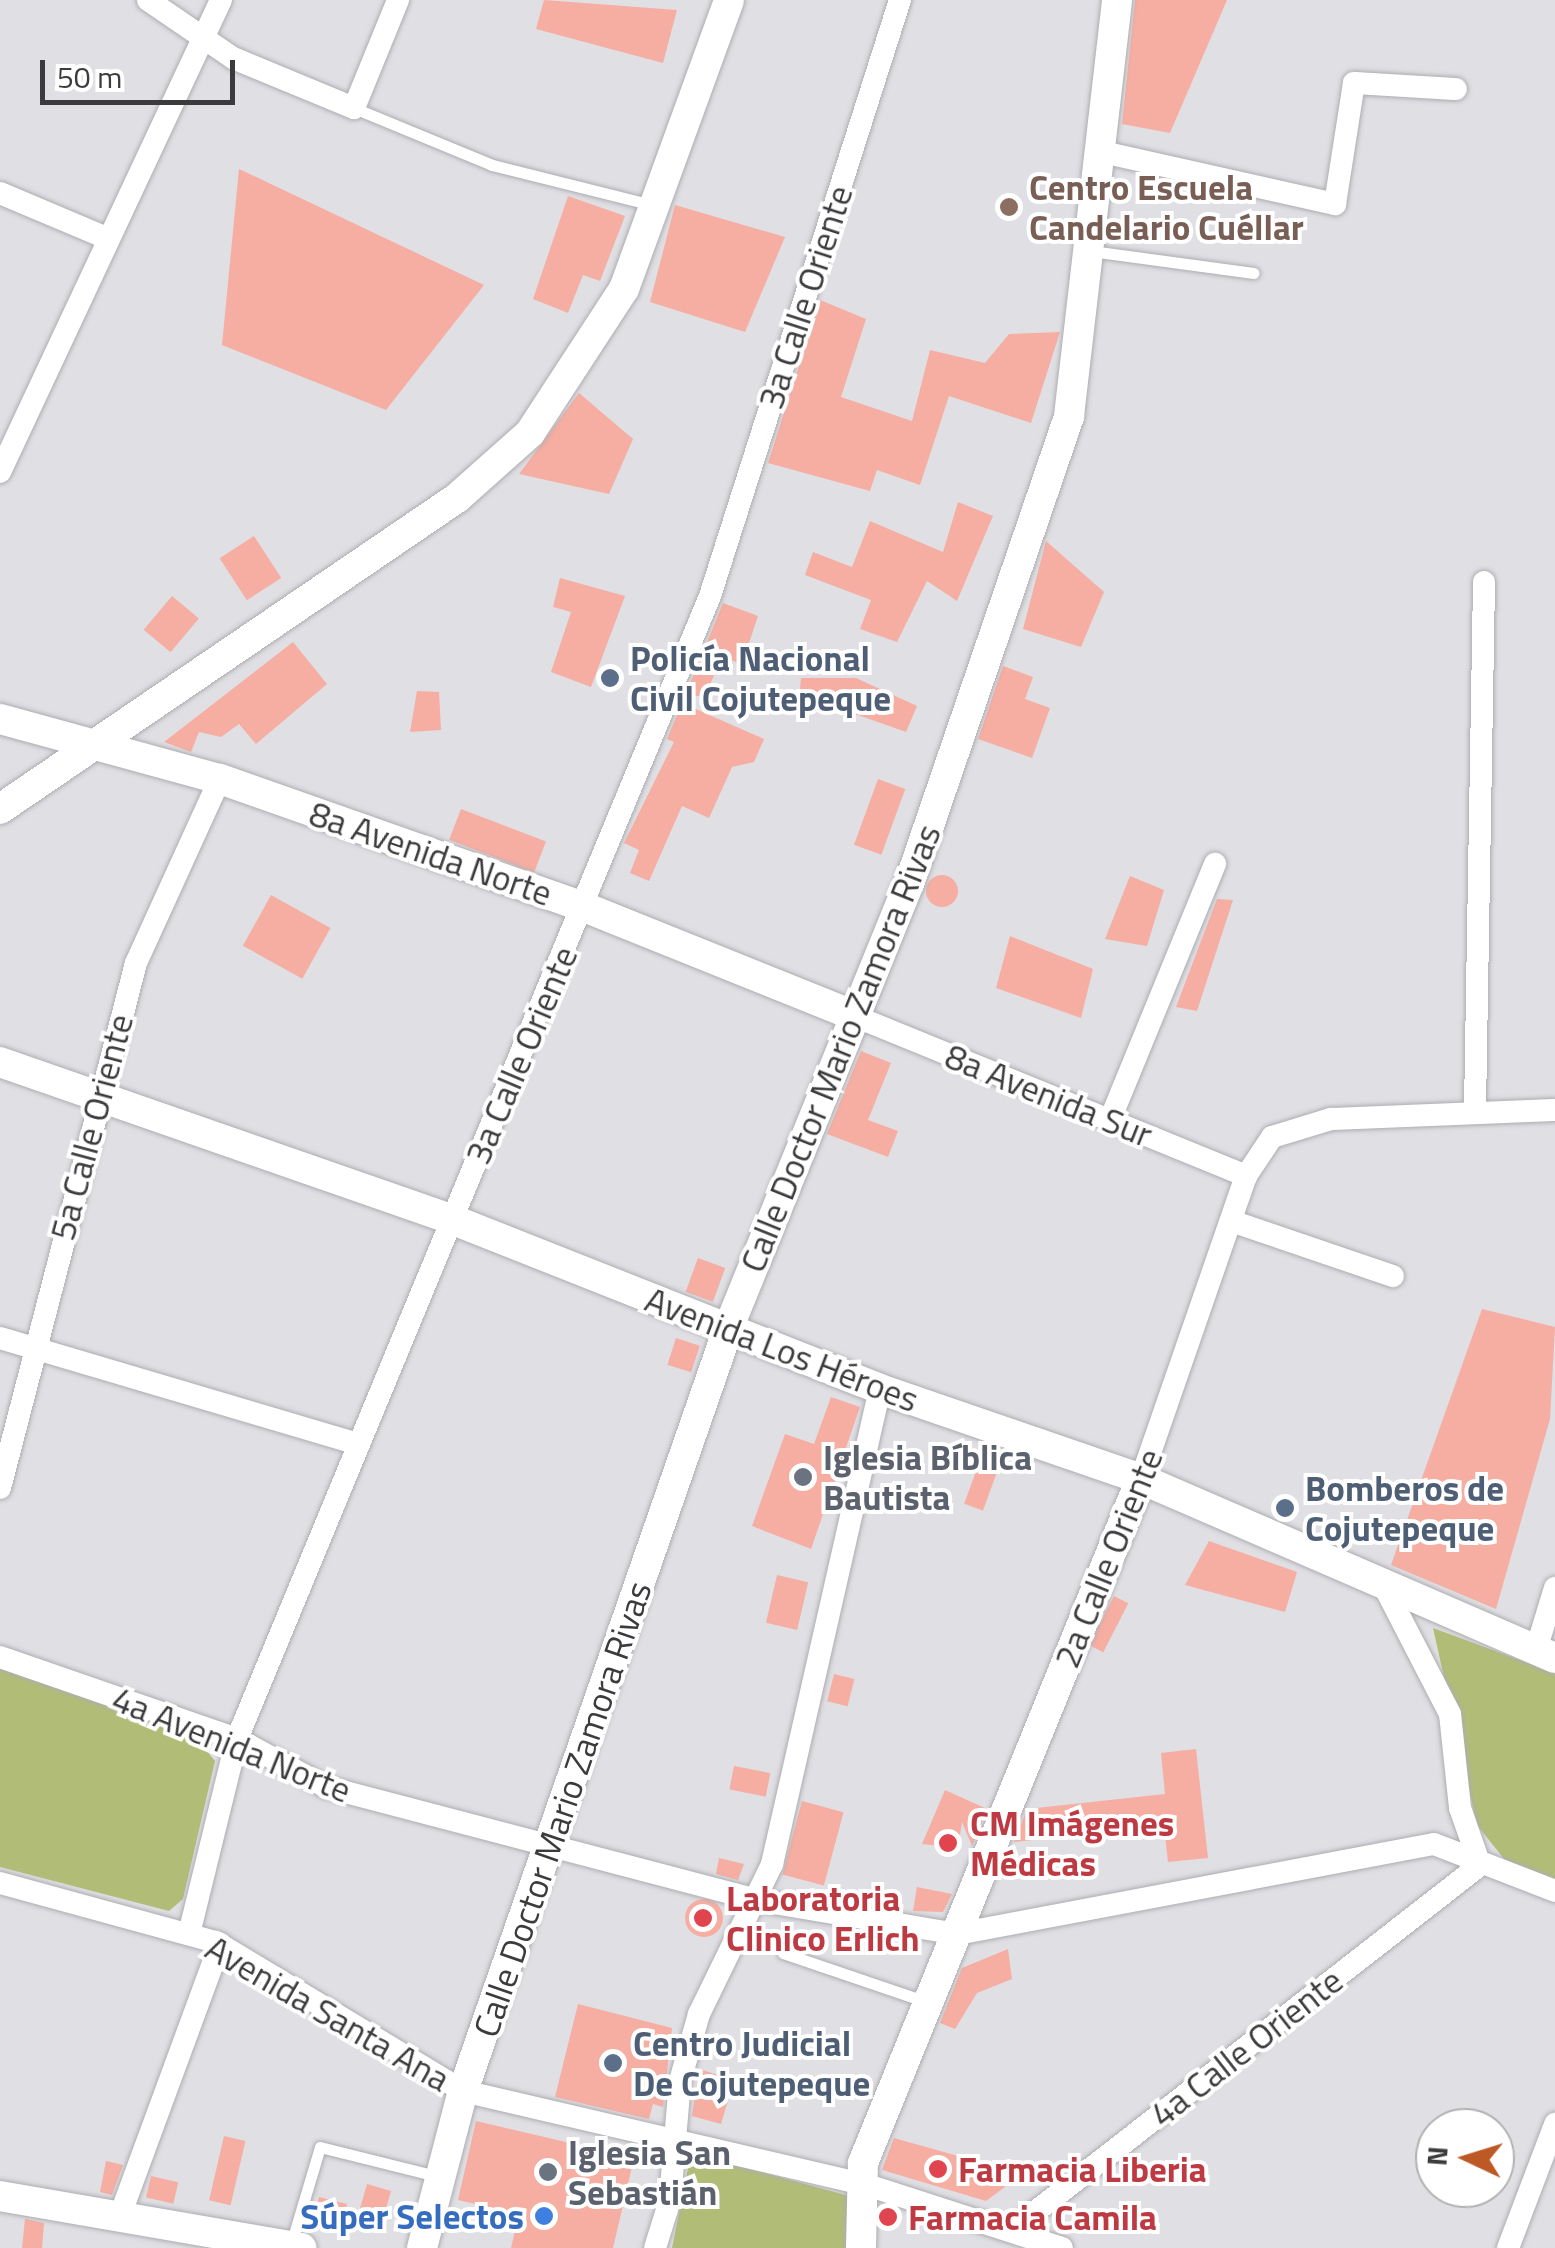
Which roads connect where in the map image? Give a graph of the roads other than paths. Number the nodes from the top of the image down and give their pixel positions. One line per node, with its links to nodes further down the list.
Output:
1 (148, 0): 7 (street)
2 (220, 0): 7 (street)
3 (398, 0): 9 (street)
4 (729, 0): 12 (street)
5 (900, 0): 24 (street, 3a Calle Oriente)
6 (1117, 0): 10 (street, Calle Doctor Mario Zamora Rivas)
7 (204, 39): 9 (street); 13 (street)
8 (1456, 89): 10 (street)
9 (354, 108): 12 (lane)
10 (1102, 152): 14 (street, Calle Doctor Mario Zamora Rivas)
11 (0, 193): 13 (street)
12 (656, 206): 20 (street)
13 (109, 240): 16 (street)
14 (1091, 251): 15 (lane); 25 (street, Calle Doctor Mario Zamora Rivas)
15 (1254, 273)
16 (7, 441): 17 (street)
17 (0, 472)
18 (1484, 582): 28 (street)
19 (0, 719): 20 (street, 8a Avenida Norte)
20 (102, 742): 21 (street, 8a Avenida Norte); 22 (street)
21 (220, 779): 24 (street, 8a Avenida Norte); 27 (street, 5a Calle Oriente)
22 (0, 808)
23 (1215, 864): 30 (street)
24 (584, 907): 25 (street, 8a Avenida Norte); 32 (street, 3a Calle Oriente)
25 (852, 1015): 30 (street, 8a Avenida Sur); 35 (street, Calle Doctor Mario Zamora Rivas)
26 (0, 1062): 27 (street, Avenida Los Héroes)
27 (99, 1094): 32 (street, Avenida Los Héroes); 37 (street, 5a Calle Oriente)
28 (1475, 1109): 29 (street, 2a Calle Oriente); 31 (street, 2a Calle Oriente)
29 (1555, 1110)
30 (1110, 1120): 31 (street, 8a Avenida Sur)
31 (1246, 1176): 33 (street, 2a Calle Oriente)
32 (451, 1219): 35 (street, Avenida Los Héroes); 39 (street, 3a Calle Oriente)
33 (1231, 1221): 34 (street); 40 (street, 2a Calle Oriente)
34 (1394, 1276)
35 (728, 1328): 38 (street, Avenida Los Héroes); 47 (street, Calle Doctor Mario Zamora Rivas)
36 (0, 1338): 37 (street)
37 (33, 1346): 39 (street); 41 (street, 5a Calle Oriente)
38 (880, 1389): 40 (street, Avenida Los Héroes); 51 (street)
39 (358, 1444): 46 (street, 3a Calle Oriente)
40 (1141, 1480): 43 (street, Avenida Los Héroes); 53 (street, 2a Calle Oriente)
41 (0, 1488)
42 (1555, 1588): 44 (street)
43 (1386, 1590): 44 (street, Avenida Los Héroes); 48 (street)
44 (1546, 1654)
45 (0, 1656): 46 (street, 4a Avenida Norte)
46 (237, 1739): 47 (street, 4a Avenida Norte); 52 (street, 3a Calle Oriente)
47 (552, 1846): 51 (street, 4a Avenida Norte); 57 (street, Calle Doctor Mario Zamora Rivas)
48 (1480, 1864): 50 (street); 53 (street); 64 (street, 4a Calle Oriente)
49 (0, 1883): 52 (street, Avenida Santa Ana)
50 (1555, 1891)
51 (756, 1900): 53 (street, 4a Avenida Norte); 59 (street)
52 (189, 1934): 54 (street, Avenida Santa Ana)
53 (957, 1934): 56 (street, 2a Calle Oriente)
54 (220, 1944): 57 (street, Avenida Santa Ana); 63 (street)
55 (783, 1952): 56 (lane)
56 (928, 2002): 61 (street, 2a Calle Oriente)
57 (464, 2091): 59 (street, Avenida Santa Ana); 60 (street, Calle Doctor Mario Zamora Rivas)
58 (1553, 2135): 70 (street)
59 (676, 2142): 61 (street, Avenida Santa Ana); 67 (street)
60 (440, 2178): 65 (lane); 66 (street, Calle Doctor Mario Zamora Rivas)
61 (864, 2184): 64 (street, Avenida Santa Ana); 68 (street, 2a Calle Oriente)
62 (0, 2196): 63 (street)
63 (120, 2213): 65 (street)
64 (1012, 2230): 69 (street, Avenida Santa Ana)
65 (296, 2246)
66 (422, 2248)
67 (655, 2248)
68 (861, 2248)
69 (1062, 2248)
70 (1508, 2248)

